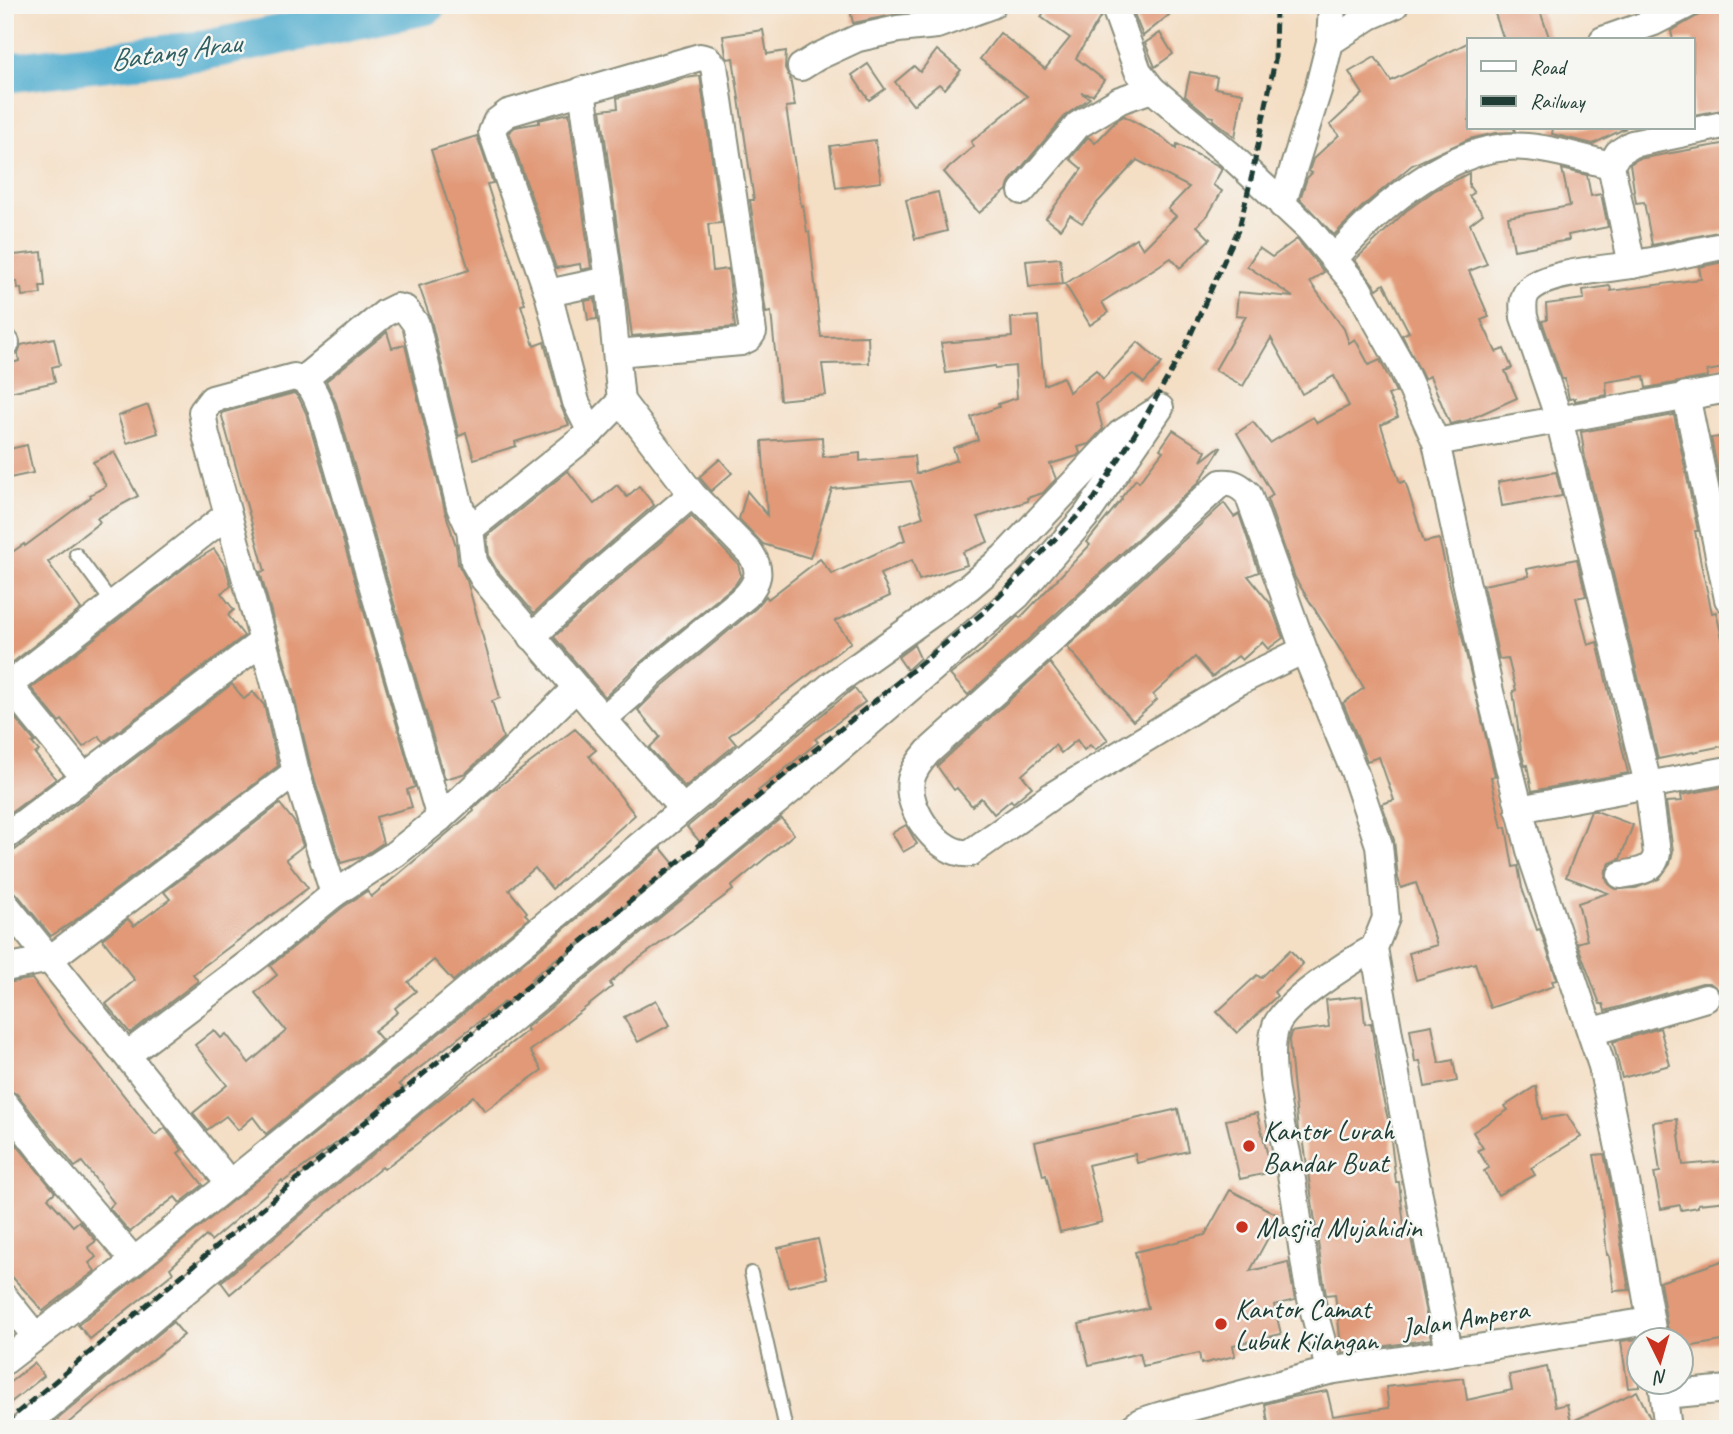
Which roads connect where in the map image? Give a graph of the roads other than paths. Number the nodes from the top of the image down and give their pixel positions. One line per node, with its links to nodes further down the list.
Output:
1 (992, 5): 8 (street)
2 (1114, 5): 9 (street, Jalan Ampera)
3 (1332, 5): 7 (street)
4 (1395, 5): 7 (street)
5 (1687, 5): 6 (street)
6 (1609, 38)
7 (1330, 42): 14 (street)
8 (801, 67)
9 (1152, 89): 13 (street); 14 (street, Jalan Ampera)
10 (582, 90): 18 (street); 19 (street); 20 (street)
11 (1728, 124): 12 (street)
12 (1611, 165): 16 (street); 17 (street)
13 (1021, 191)
14 (1282, 205): 16 (street, Jalan Ampera)
15 (1728, 245): 17 (street)
16 (1335, 258): 27 (street, Jalan Ampera)
17 (1632, 265): 25 (street)
18 (609, 280): 19 (street); 20 (street)
19 (548, 293): 26 (street)
20 (617, 353): 24 (street)
21 (304, 379): 29 (street); 30 (street); 46 (street)
22 (1728, 389): 23 (street)
23 (1686, 395): 25 (street); 32 (street)
24 (621, 401): 26 (street); 28 (street)
25 (1559, 419): 27 (street); 43 (street)
26 (591, 432): 30 (street)
27 (1436, 442): 45 (street, Jalan Ampera)
28 (692, 494): 34 (street); 39 (street)
29 (227, 515): 33 (street); 35 (street)
30 (470, 529): 34 (street)
31 (76, 554): 33 (lane)
32 (1728, 599)
33 (113, 604): 37 (street)
34 (532, 637): 38 (street)
35 (263, 641): 41 (street); 42 (street)
36 (1304, 650): 36 (street); 51 (street)
37 (7, 683): 42 (street)
38 (576, 688): 39 (street); 46 (street)
39 (603, 719): 44 (street)
40 (1728, 770): 43 (street)
41 (296, 772): 49 (street); 52 (street)
42 (84, 777): 47 (street)
43 (1648, 784): 45 (street); 48 (street)
44 (682, 808): 58 (street); 71 (street)
45 (1519, 808): 55 (street, Jalan Ampera)
46 (440, 818): 49 (street)
47 (5, 837)
48 (1620, 875)
49 (334, 894): 56 (street)
50 (5, 904): 52 (street)
51 (1374, 948): 65 (street); 67 (street)
52 (50, 959): 53 (street); 56 (street)
53 (5, 968)
54 (1706, 998): 55 (street)
55 (1591, 1032): 62 (street, Jalan Ampera)
56 (127, 1055): 58 (street)
57 (5, 1104): 59 (street)
58 (230, 1184): 59 (street)
59 (134, 1261): 64 (street)
60 (751, 1273): 72 (lane)
61 (5, 1298): 64 (street)
62 (1651, 1326)
63 (1624, 1333): 65 (street, Jalan Ampera)
64 (36, 1337): 66 (street)
65 (1449, 1351): 67 (street, Jalan Ampera)
66 (5, 1361)
67 (1329, 1371): 73 (street, Jalan Ampera)
68 (1694, 1388): 69 (street)
69 (1728, 1388)
70 (1664, 1396): 74 (street)
71 (21, 1429)
72 (786, 1429)
73 (1131, 1429)
74 (1668, 1429)

